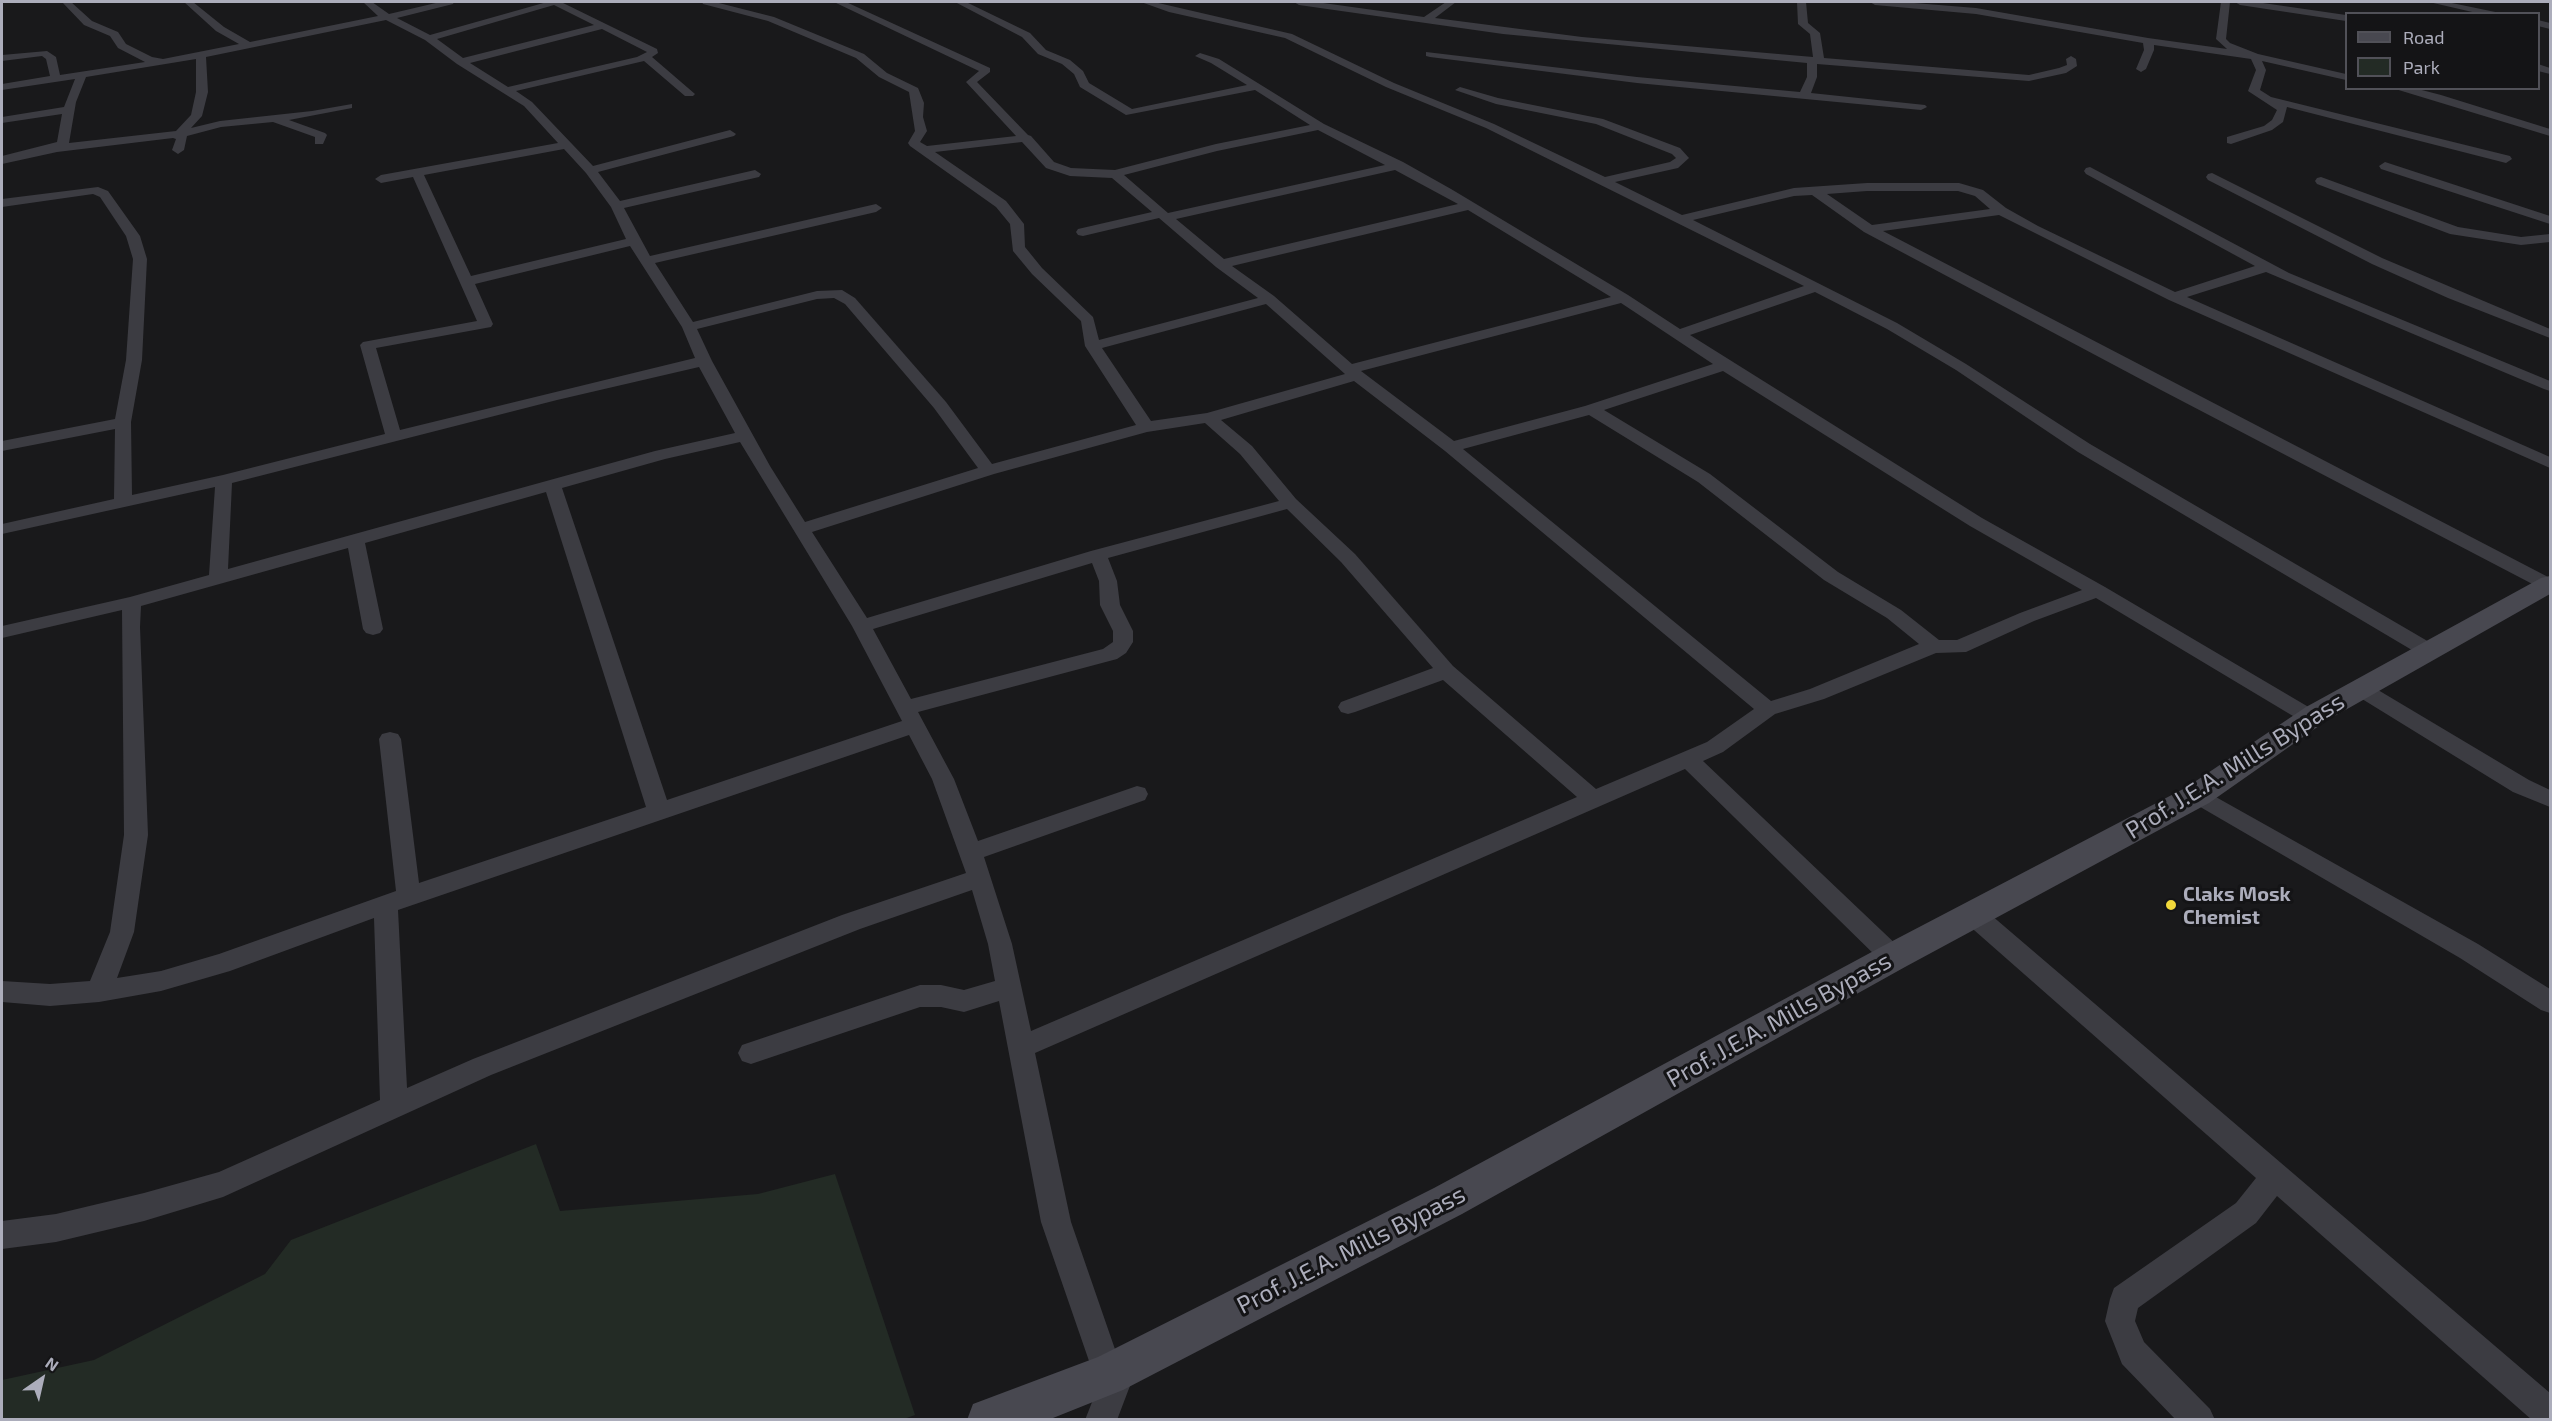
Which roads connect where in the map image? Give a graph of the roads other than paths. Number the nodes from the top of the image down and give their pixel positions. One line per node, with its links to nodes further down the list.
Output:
1 (66, 2): 37 (street)
2 (188, 2): 28 (street)
3 (367, 2): 24 (street)
4 (450, 2): 24 (street)
5 (556, 2): 25 (street); 26 (street)
6 (706, 2): 20 (street)
7 (743, 2): 20 (street)
8 (839, 2): 60 (street)
9 (959, 2): 44 (street)
10 (1146, 2): 79 (street)
11 (1299, 2): 23 (street)
12 (1452, 2): 23 (street)
13 (1802, 2): 36 (street)
14 (1875, 2): 21 (street)
15 (2226, 2): 32 (street)
16 (2241, 2): 22 (street)
17 (2434, 2): 19 (street)
18 (1996, 3): 21 (street)
19 (2484, 5)
20 (723, 7): 66 (street)
21 (1994, 14): 27 (street)
22 (2345, 18)
23 (1427, 19): 36 (street)
24 (388, 21): 26 (street); 28 (street)
25 (603, 26): 33 (street); 38 (street)
26 (429, 38): 38 (street)
27 (2148, 41): 32 (street); 39 (street)
28 (247, 44): 29 (street)
29 (201, 54): 37 (street); 59 (street)
30 (1430, 54): 49 (street)
31 (1200, 56): 44 (street)
32 (2255, 56): 41 (street); 50 (street)
33 (646, 57): 45 (street); 48 (street)
34 (2, 58): 42 (street)
35 (2071, 58): 36 (street)
36 (1816, 61): 49 (street)
37 (163, 62): 40 (street)
38 (461, 62): 45 (street)
39 (2141, 69)
40 (82, 75): 42 (street); 53 (street)
41 (2345, 77)
42 (56, 79): 43 (street)
43 (2, 87)
44 (1255, 87): 56 (street)
45 (508, 90): 63 (street)
46 (1460, 90): 79 (street)
47 (2406, 90): 57 (street)
48 (689, 94)
49 (1804, 97): 52 (street)
50 (2272, 100): 61 (street); 67 (street)
51 (348, 106): 54 (street)
52 (1921, 107)
53 (70, 108): 55 (street); 64 (street)
54 (272, 117): 59 (street); 62 (street)
55 (2, 120)
56 (1320, 126): 69 (street); 75 (street)
57 (2550, 133)
58 (729, 134): 71 (street)
59 (179, 135): 64 (street); 65 (street)
60 (1027, 138): 66 (street); 75 (street)
61 (2231, 140)
62 (319, 141)
63 (567, 145): 71 (street); 73 (street)
64 (57, 148): 68 (street)
65 (178, 150)
66 (926, 150): 104 (street)
67 (2506, 159)
68 (2, 160)
69 (1399, 165): 83 (street); 86 (street)
70 (2385, 166): 88 (street)
71 (590, 170): 82 (street)
72 (2090, 171): 95 (street)
73 (417, 172): 77 (street); 96 (street)
74 (755, 174): 82 (street)
75 (1115, 174): 86 (street)
76 (2212, 177): 103 (street)
77 (381, 179)
78 (2321, 181): 91 (street)
79 (1600, 182): 87 (street)
80 (1814, 190): 85 (street); 87 (street); 89 (street)
81 (2, 203): 111 (street)
82 (617, 206): 92 (street)
83 (1468, 206): 94 (street); 99 (street)
84 (876, 208): 93 (street)
85 (2001, 211): 89 (street); 98 (street)
86 (1165, 215): 90 (street); 94 (street)
87 (1681, 219): 97 (street)
88 (2550, 220)
89 (1869, 229): 128 (street)
90 (1083, 231)
91 (2550, 238)
92 (634, 241): 93 (street); 96 (street)
93 (647, 261): 101 (street)
94 (1221, 264): 100 (street)
95 (2266, 267): 98 (street); 108 (street)
96 (468, 281): 114 (street)
97 (1816, 287): 102 (street); 135 (street)
98 (2174, 297): 117 (street)
99 (1623, 298): 102 (street); 107 (street)
100 (1269, 299): 104 (street); 107 (street)
101 (689, 327): 105 (street); 118 (street)
102 (1678, 334): 106 (street)
103 (2550, 334)
104 (1093, 346): 112 (street)
105 (704, 361): 113 (street); 114 (street)
106 (1725, 365): 109 (street); 129 (street)
107 (1353, 372): 110 (street); 115 (street)
108 (2550, 386)
109 (1591, 409): 115 (street); 134 (street)
110 (1209, 418): 112 (street); 122 (street)
111 (123, 422): 116 (street); 121 (street)
112 (1146, 427): 118 (street)
113 (743, 436): 120 (street); 124 (street)
114 (394, 438): 119 (street)
115 (1451, 447): 139 (street)
116 (4, 450)
117 (2550, 463)
118 (988, 470): 124 (street)
119 (224, 480): 121 (street); 127 (street)
120 (553, 486): 125 (street); 148 (street)
121 (123, 502): 123 (street)
122 (1290, 503): 126 (street); 136 (street)
123 (2, 529)
124 (802, 529): 131 (street)
125 (356, 542): 127 (street); 132 (street)
126 (1098, 555): 131 (street); 140 (street)
127 (218, 577): 130 (street)
128 (2549, 585): 135 (street, Prof. J.E.A. Mills Bypass)
129 (2098, 591): 134 (street); 141 (street)
130 (132, 602): 133 (street); 155 (street)
131 (862, 626): 140 (street)
132 (373, 628)
133 (2, 632)
134 (1934, 646): 139 (street)
135 (2429, 651): 137 (street, Prof. J.E.A. Mills Bypass)
136 (1446, 671): 138 (street); 146 (street)
137 (2361, 689): 141 (street, Prof. J.E.A. Mills Bypass); 147 (street)
138 (1348, 707)
139 (1768, 709): 143 (street)
140 (910, 717): 148 (street); 149 (street)
141 (2310, 717): 145 (street, Prof. J.E.A. Mills Bypass)
142 (390, 739): 151 (street)
143 (1688, 759): 146 (street); 153 (street)
144 (1137, 794): 149 (street)
145 (2198, 795): 152 (street, Prof. J.E.A. Mills Bypass); 157 (street)
146 (1593, 799): 158 (street)
147 (2550, 799)
148 (659, 811): 151 (street)
149 (971, 852): 150 (street)
150 (980, 878): 154 (street); 160 (street)
151 (398, 900): 155 (street); 160 (street)
152 (1975, 916): 153 (street, Prof. J.E.A. Mills Bypass); 161 (street)
153 (1893, 957): 163 (street, Prof. J.E.A. Mills Bypass)
154 (1008, 987): 158 (street); 159 (street)
155 (99, 991): 156 (street)
156 (2, 992)
157 (2550, 1002)
158 (1021, 1047): 163 (street)
159 (751, 1053)
160 (394, 1106): 162 (street)
161 (2276, 1174): 164 (street); 167 (street)
162 (2, 1235)
163 (1114, 1372): 165 (street, Prof. J.E.A. Mills Bypass); 166 (street)
164 (2550, 1414)
165 (989, 1419)
166 (1101, 1419)
167 (2199, 1419)

